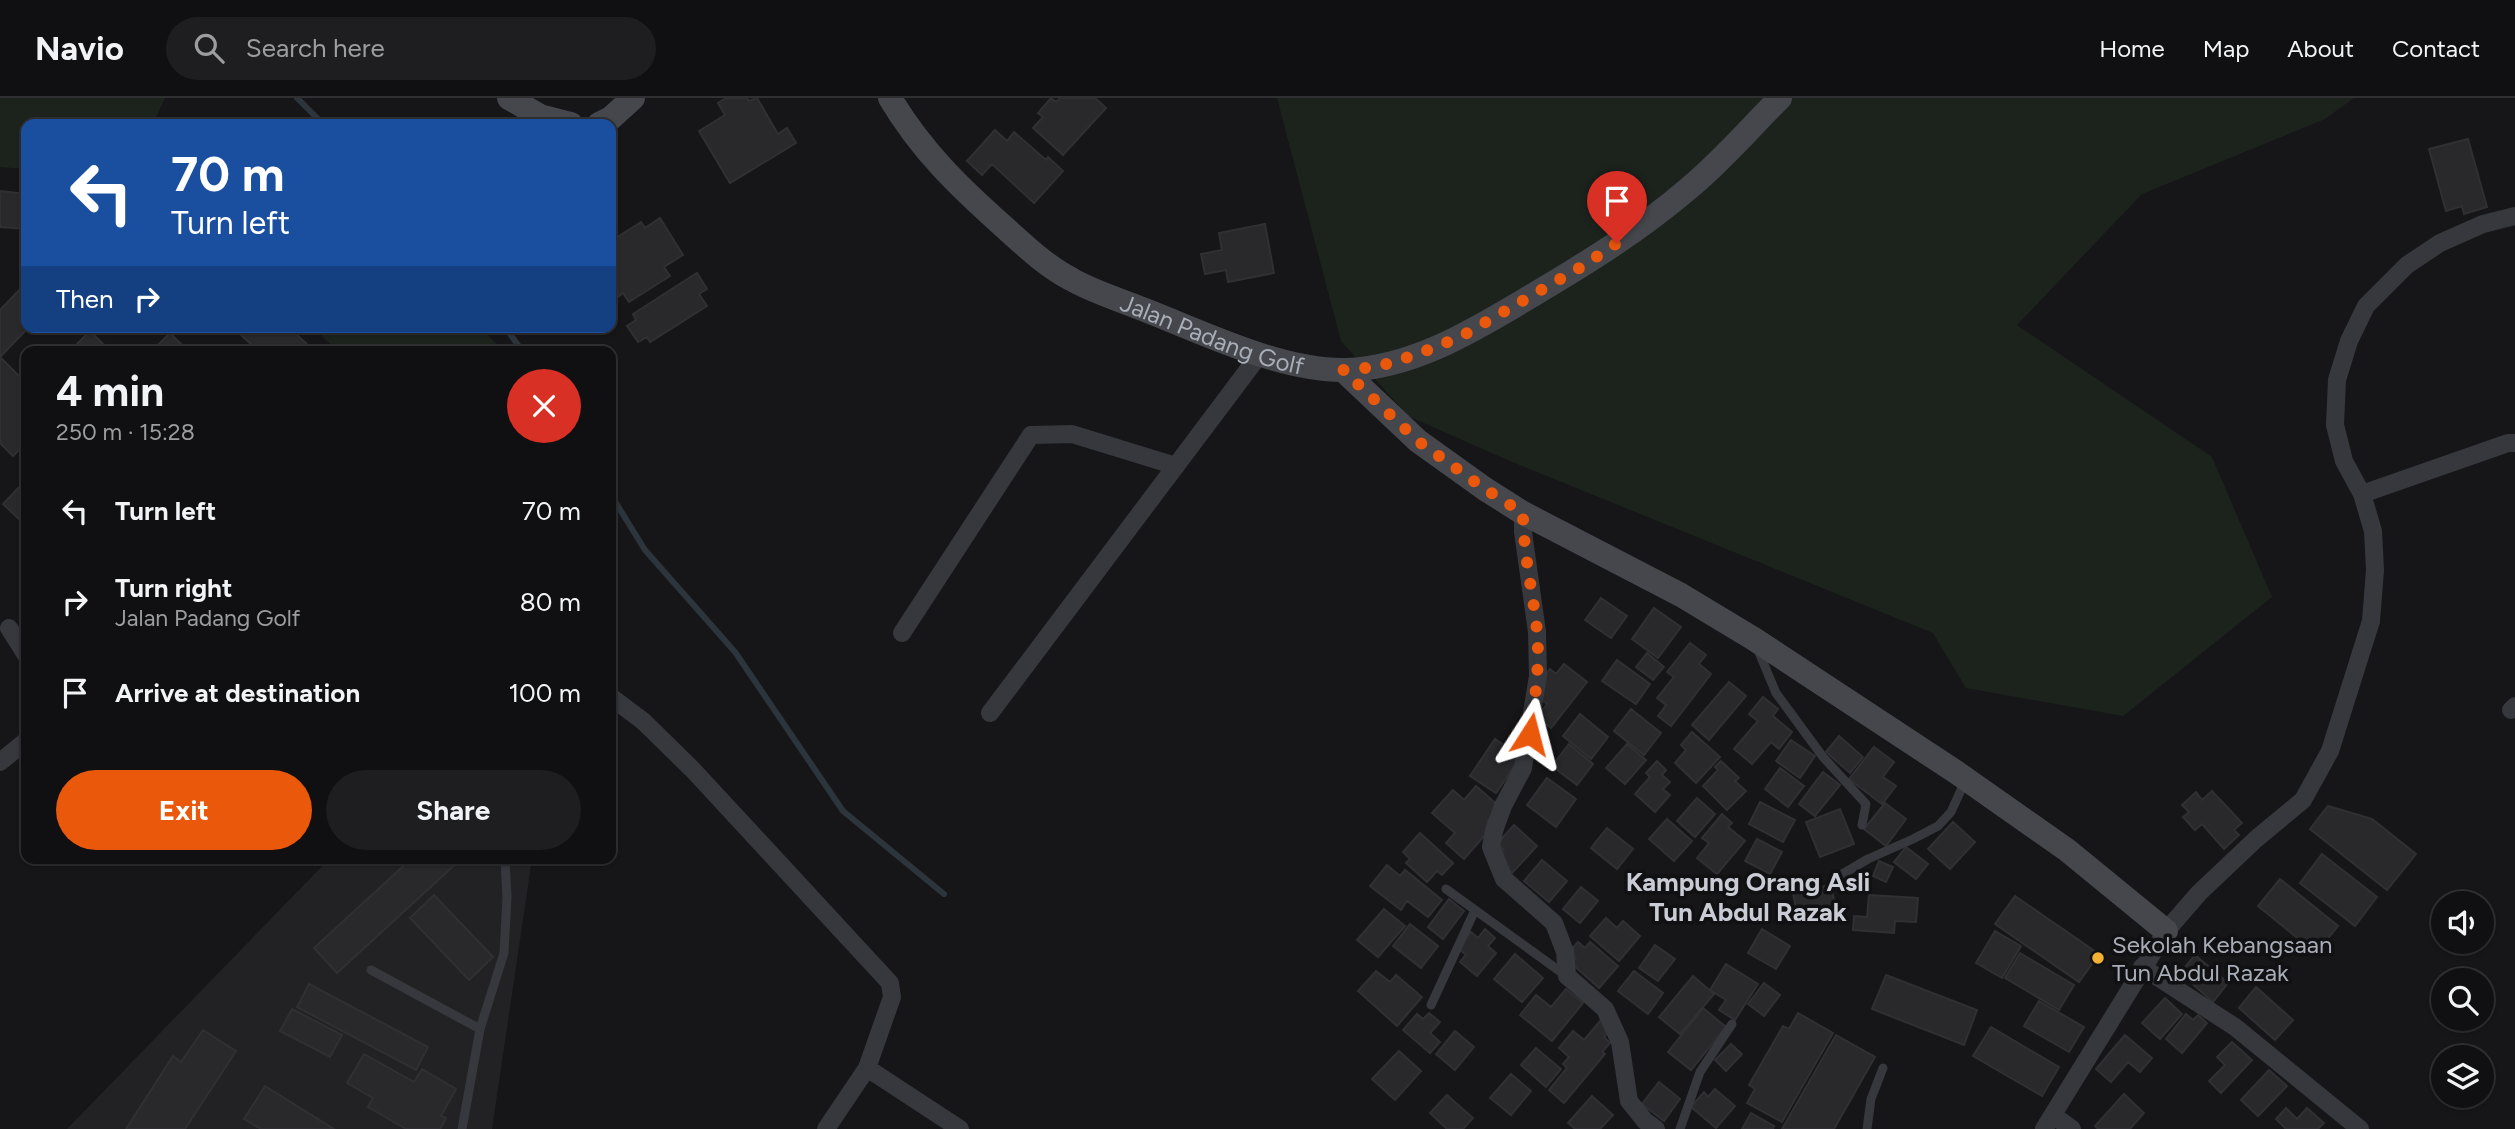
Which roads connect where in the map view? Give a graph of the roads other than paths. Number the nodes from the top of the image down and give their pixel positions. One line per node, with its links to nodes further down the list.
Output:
1 (509, 98): 5 (street)
2 (890, 98): 8 (street, Jalan Padang Golf)
3 (1780, 98): 9 (street, Jalan Padang Golf)
4 (631, 99): 6 (street)
5 (552, 119)
6 (609, 119)
7 (2515, 216): 12 (street)
8 (1260, 354): 9 (street, Jalan Padang Golf); 11 (street)
9 (1343, 370): 13 (street)
10 (2515, 443): 12 (street)
11 (1176, 466): 16 (street); 20 (street)
12 (2362, 494): 29 (street)
13 (1523, 513): 17 (street); 32 (street)
14 (4, 625): 15 (street); 18 (street)
15 (21, 633)
16 (902, 633)
17 (1754, 639): 23 (street); 24 (lane)
18 (21, 648)
19 (616, 701): 36 (street)
20 (990, 712)
21 (21, 745): 22 (street)
22 (0, 762)
23 (1966, 779): 26 (lane); 29 (street)
24 (1862, 825)
25 (505, 864): 35 (lane)
26 (1839, 876)
27 (1446, 889): 28 (lane)
28 (1475, 910): 32 (lane); 33 (lane)
29 (2166, 931): 30 (street)
30 (2142, 967): 38 (street); 46 (street)
31 (371, 970): 35 (lane)
32 (1567, 976): 42 (street)
33 (1431, 1005)
34 (1732, 1024): 43 (lane)
35 (480, 1030): 39 (lane)
36 (867, 1068): 40 (street); 41 (street)
37 (1883, 1068): 44 (lane)
38 (2049, 1122): 45 (street)
39 (462, 1129)
40 (827, 1129)
41 (960, 1129)
42 (1656, 1129)
43 (1680, 1129)
44 (1867, 1129)
45 (2072, 1129)
46 (2360, 1129)

